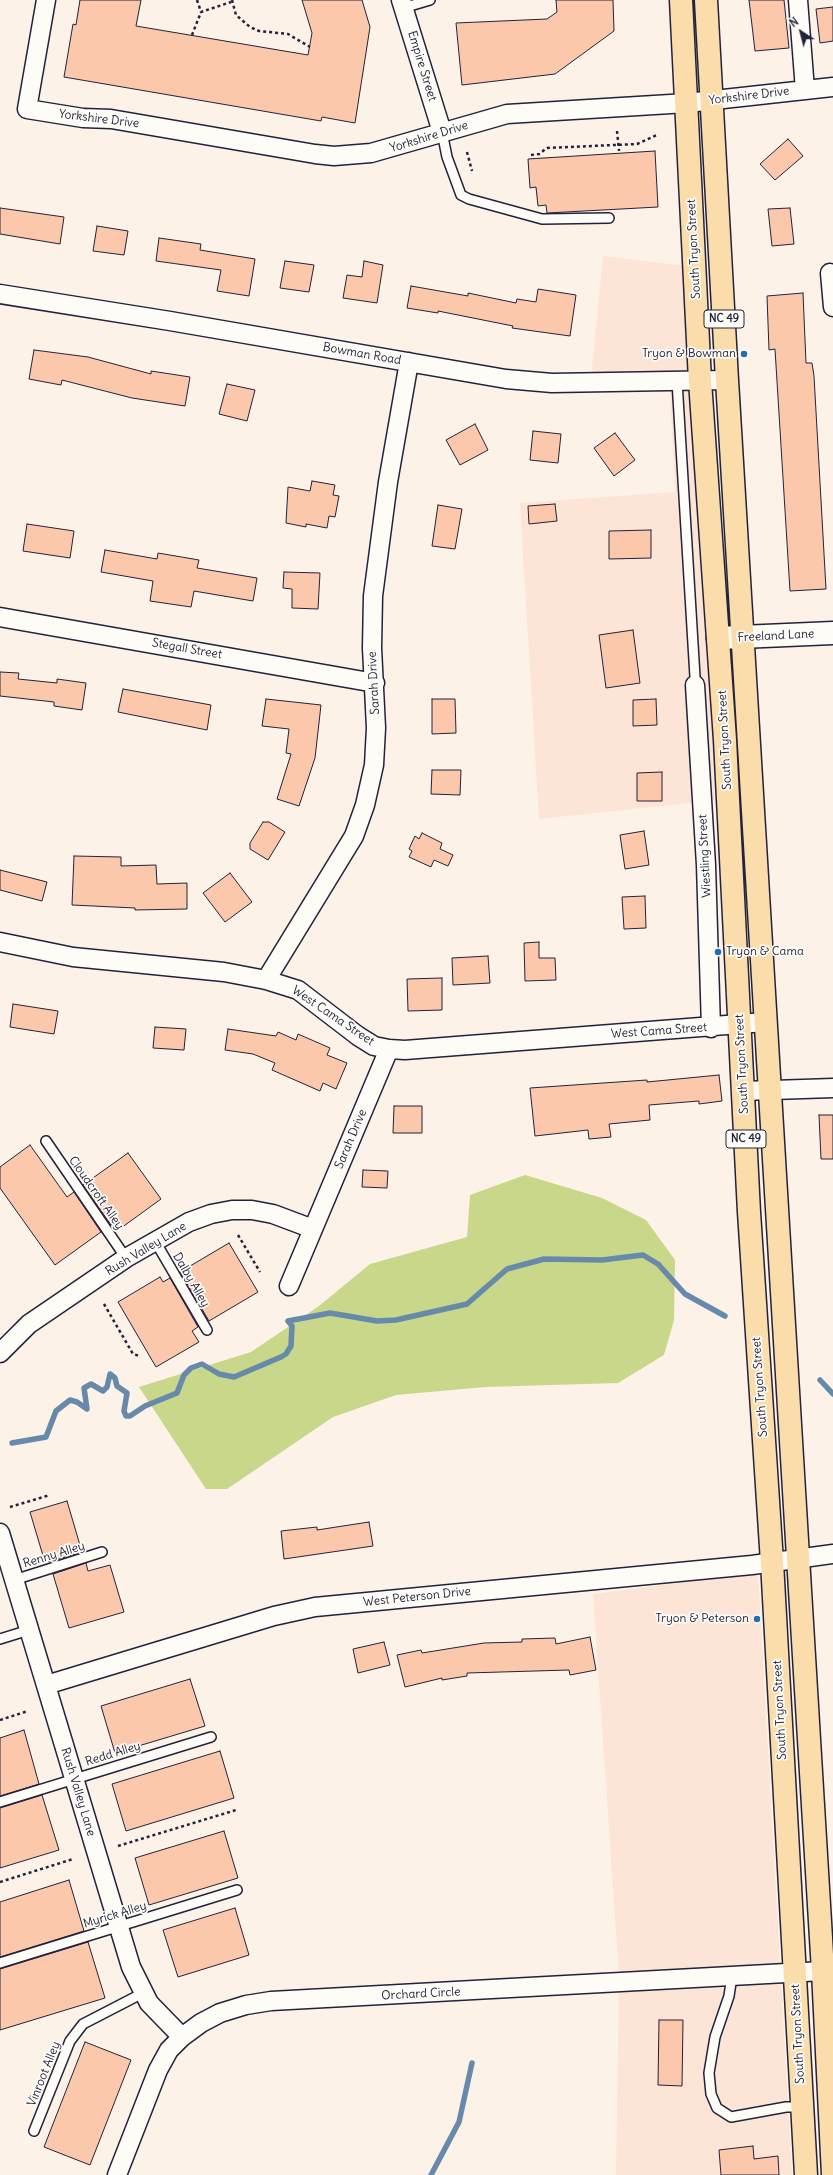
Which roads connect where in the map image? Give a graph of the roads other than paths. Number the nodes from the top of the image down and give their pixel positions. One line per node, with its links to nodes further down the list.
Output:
1 (46, 0): 11 (street, Yorkshire Drive)
2 (430, 0): 6 (lane)
3 (681, 0): 10 (main road, South Tryon Street / NC 49)
4 (706, 0): 9 (main road, South Tryon Street / NC 49)
5 (798, 0): 8 (street)
6 (402, 4): 11 (street, Empire Street)
7 (833, 86): 8 (street, Yorkshire Drive)
8 (805, 90): 9 (street, Yorkshire Drive)
9 (713, 101): 10 (street, Yorkshire Drive); 17 (main road, South Tryon Street / NC 49)
10 (687, 103): 11 (street, Yorkshire Drive); 19 (main road, South Tryon Street / NC 49)
11 (442, 132): 12 (lane)
12 (609, 218)
13 (830, 272): 15 (street)
14 (0, 294): 16 (street, Bowman Road)
15 (833, 307)
16 (410, 362): 18 (street, Bowman Road); 25 (street, Sarah Drive)
17 (727, 380): 19 (street, Bowman Road); 22 (main road, South Tryon Street / NC 49)
18 (677, 381): 19 (street, Bowman Road); 24 (lane)
19 (700, 381): 23 (main road, South Tryon Street / NC 49)
20 (0, 617): 25 (street, Stegall Street)
21 (833, 633): 22 (street, Freeland Lane)
22 (743, 637): 23 (street, Freeland Lane); 28 (main road, South Tryon Street / NC 49)
23 (718, 638): 29 (main road, South Tryon Street / NC 49)
24 (695, 681): 30 (street, Wiestling Street)
25 (375, 683): 27 (street, Sarah Drive)
26 (0, 942): 27 (street, West Cama Street)
27 (266, 980): 31 (street, West Cama Street)
28 (765, 1022): 29 (street, West Cama Street); 33 (main road, South Tryon Street / NC 49)
29 (740, 1025): 30 (street, West Cama Street); 34 (main road, South Tryon Street / NC 49)
30 (711, 1028): 31 (street, West Cama Street)
31 (389, 1049): 36 (street, Sarah Drive)
32 (833, 1088): 33 (street)
33 (769, 1090): 34 (street); 45 (main road, South Tryon Street / NC 49)
34 (743, 1091): 46 (main road, South Tryon Street / NC 49)
35 (46, 1141): 38 (lane, Cloudcroft Alley)
36 (313, 1229): 37 (street, Rush Valley Lane); 39 (street, Sarah Drive)
37 (155, 1241): 38 (street, Rush Valley Lane); 40 (lane, Dalby Alley)
38 (126, 1258): 41 (street, Rush Valley Lane)
39 (289, 1286)
40 (207, 1330)
41 (0, 1353)
42 (0, 1533): 47 (street, Rush Valley Lane)
43 (102, 1552): 47 (lane, Renny Alley)
44 (833, 1554): 45 (street, West Peterson Drive)
45 (797, 1558): 46 (street, West Peterson Drive); 57 (main road, South Tryon Street / NC 49)
46 (772, 1562): 50 (street, West Peterson Drive); 58 (main road, South Tryon Street / NC 49)
47 (14, 1580): 48 (street, Rush Valley Lane)
48 (29, 1630): 49 (lane); 50 (street, Rush Valley Lane)
49 (0, 1640)
50 (46, 1686): 52 (street, Rush Valley Lane)
51 (211, 1737): 52 (lane, Redd Alley)
52 (74, 1779): 53 (lane, Redd Alley); 55 (street, Rush Valley Lane)
53 (0, 1802)
54 (237, 1890): 55 (lane, Myrick Alley)
55 (118, 1926): 56 (lane, Myrick Alley); 60 (street, Rush Valley Lane)
56 (0, 1963)
57 (822, 1971): 58 (street, Orchard Circle); 64 (main road, South Tryon Street / NC 49)
58 (794, 1973): 59 (street, Orchard Circle); 62 (main road, South Tryon Street / NC 49)
59 (732, 1976): 61 (street, Orchard Circle); 62 (lane)
60 (143, 1993): 61 (street, Rush Valley Lane); 63 (lane, Vinroot Alley)
61 (182, 2036): 65 (street, Orchard Circle)
62 (802, 2107): 66 (main road, South Tryon Street / NC 49)
63 (34, 2131)
64 (833, 2174)
65 (117, 2175)
66 (806, 2175)

